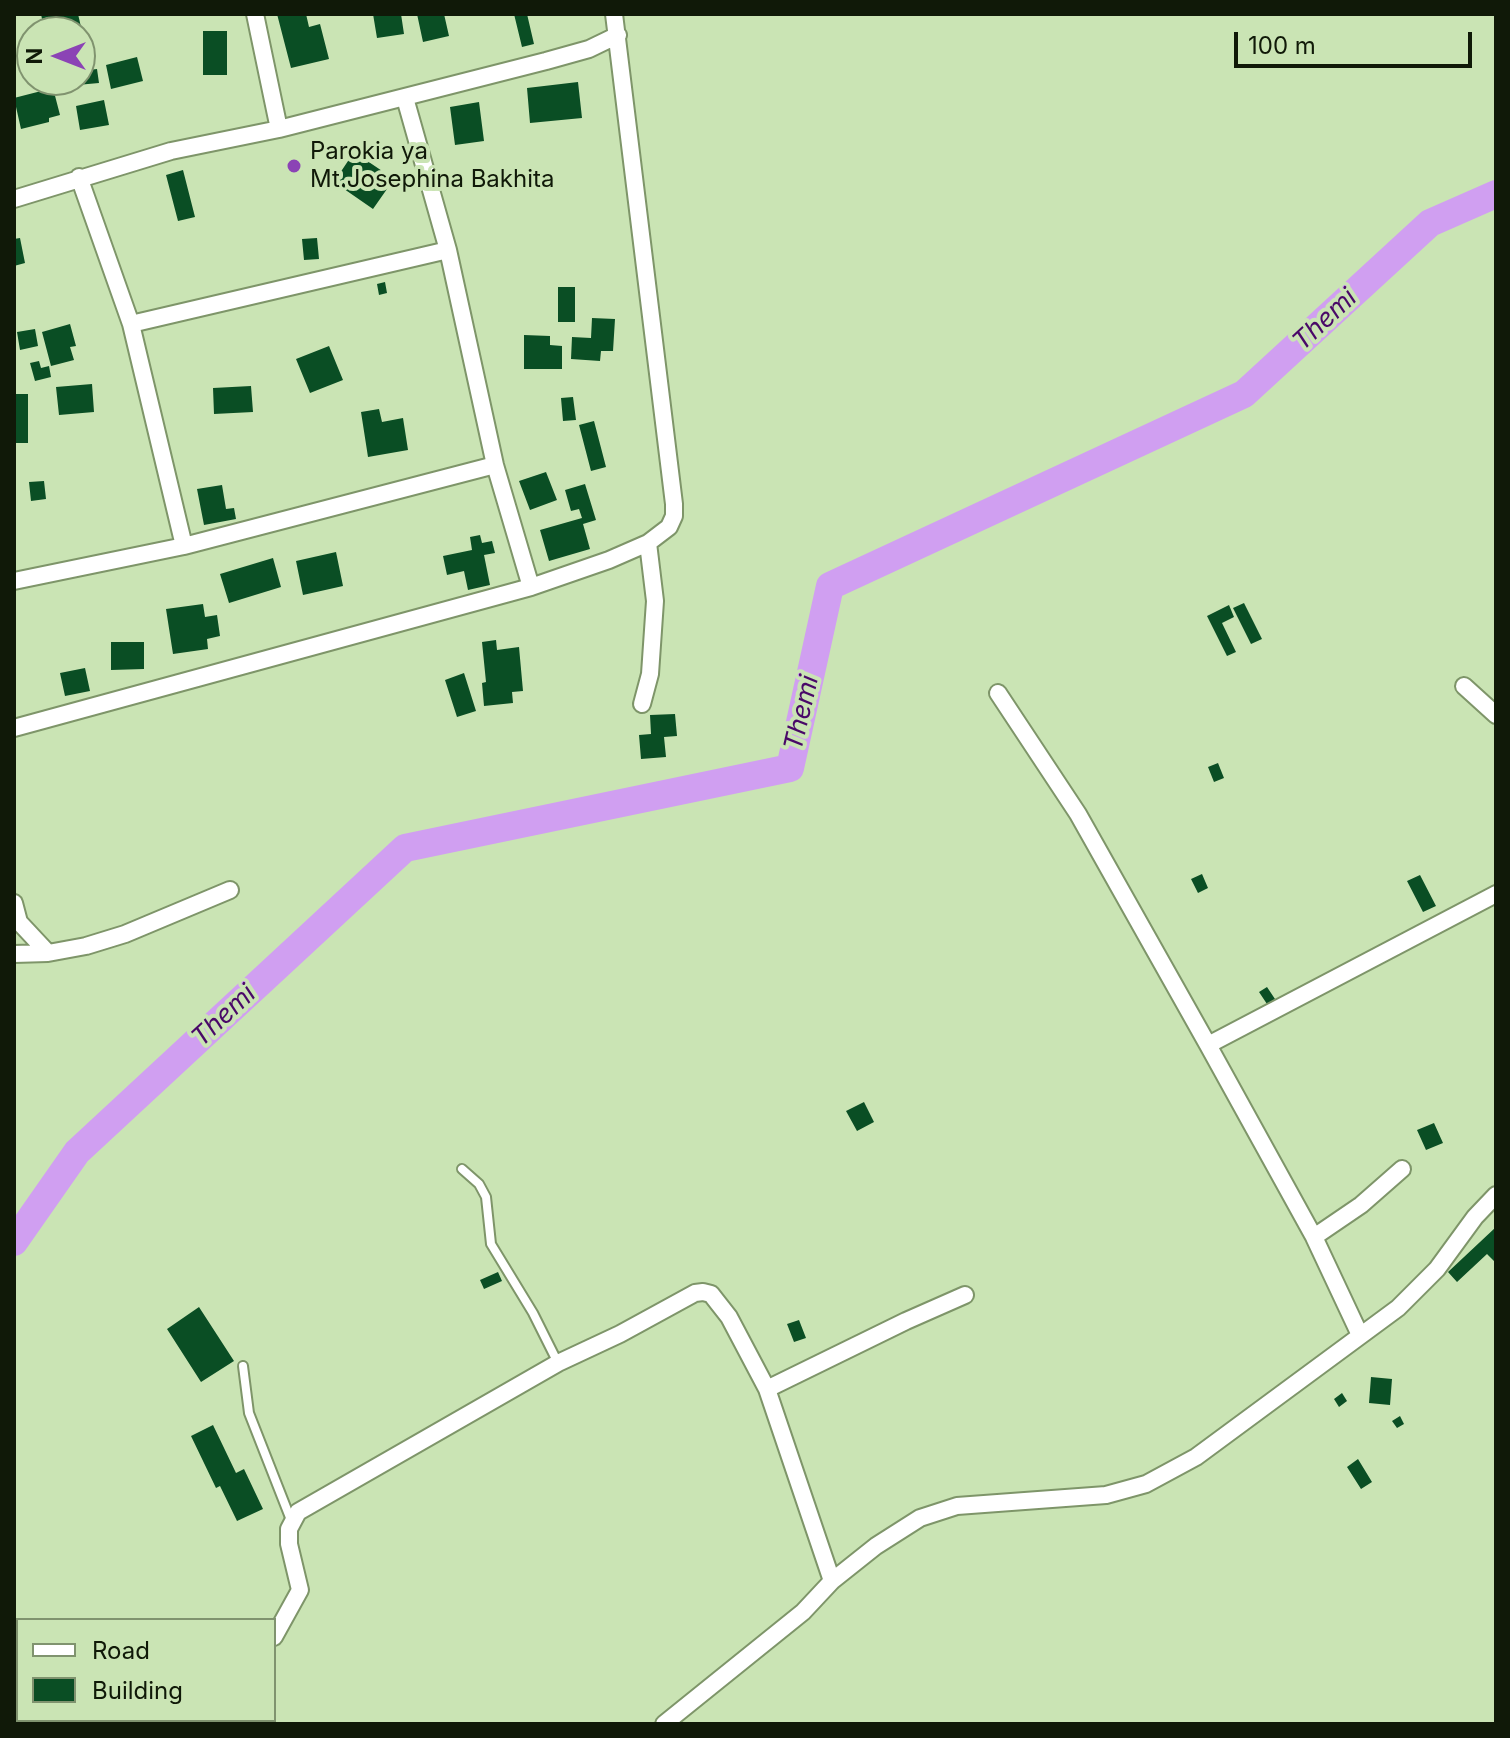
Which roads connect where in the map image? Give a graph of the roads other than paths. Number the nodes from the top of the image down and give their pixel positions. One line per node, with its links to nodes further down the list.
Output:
1 (255, 14): 5 (street)
2 (614, 14): 3 (street)
3 (618, 35): 4 (street); 11 (street)
4 (405, 98): 5 (street); 8 (street)
5 (279, 129): 6 (street)
6 (79, 177): 7 (street); 9 (street)
7 (14, 199)
8 (448, 250): 9 (street); 10 (street)
9 (131, 324): 12 (street)
10 (495, 465): 12 (street); 14 (street)
11 (648, 543): 14 (street); 17 (street)
12 (184, 546): 13 (street)
13 (14, 581)
14 (531, 587): 19 (street)
15 (1464, 686): 18 (street)
16 (998, 693): 26 (street)
17 (642, 704)
18 (1496, 715)
19 (14, 728)
20 (230, 890): 24 (street)
21 (1496, 894): 26 (street)
22 (14, 903): 23 (street)
23 (17, 927): 24 (street)
24 (48, 953): 25 (street)
25 (14, 954)
26 (1208, 1045): 30 (street)
27 (462, 1169): 33 (lane)
28 (1402, 1169): 30 (street)
29 (1496, 1195): 32 (street)
30 (1314, 1237): 32 (street)
31 (965, 1295): 35 (street)
32 (1360, 1335): 37 (street)
33 (558, 1363): 35 (street); 36 (street)
34 (243, 1366): 36 (lane)
35 (767, 1389): 37 (street)
36 (292, 1521): 38 (street)
37 (832, 1581): 39 (street)
38 (276, 1633)
39 (664, 1724)

